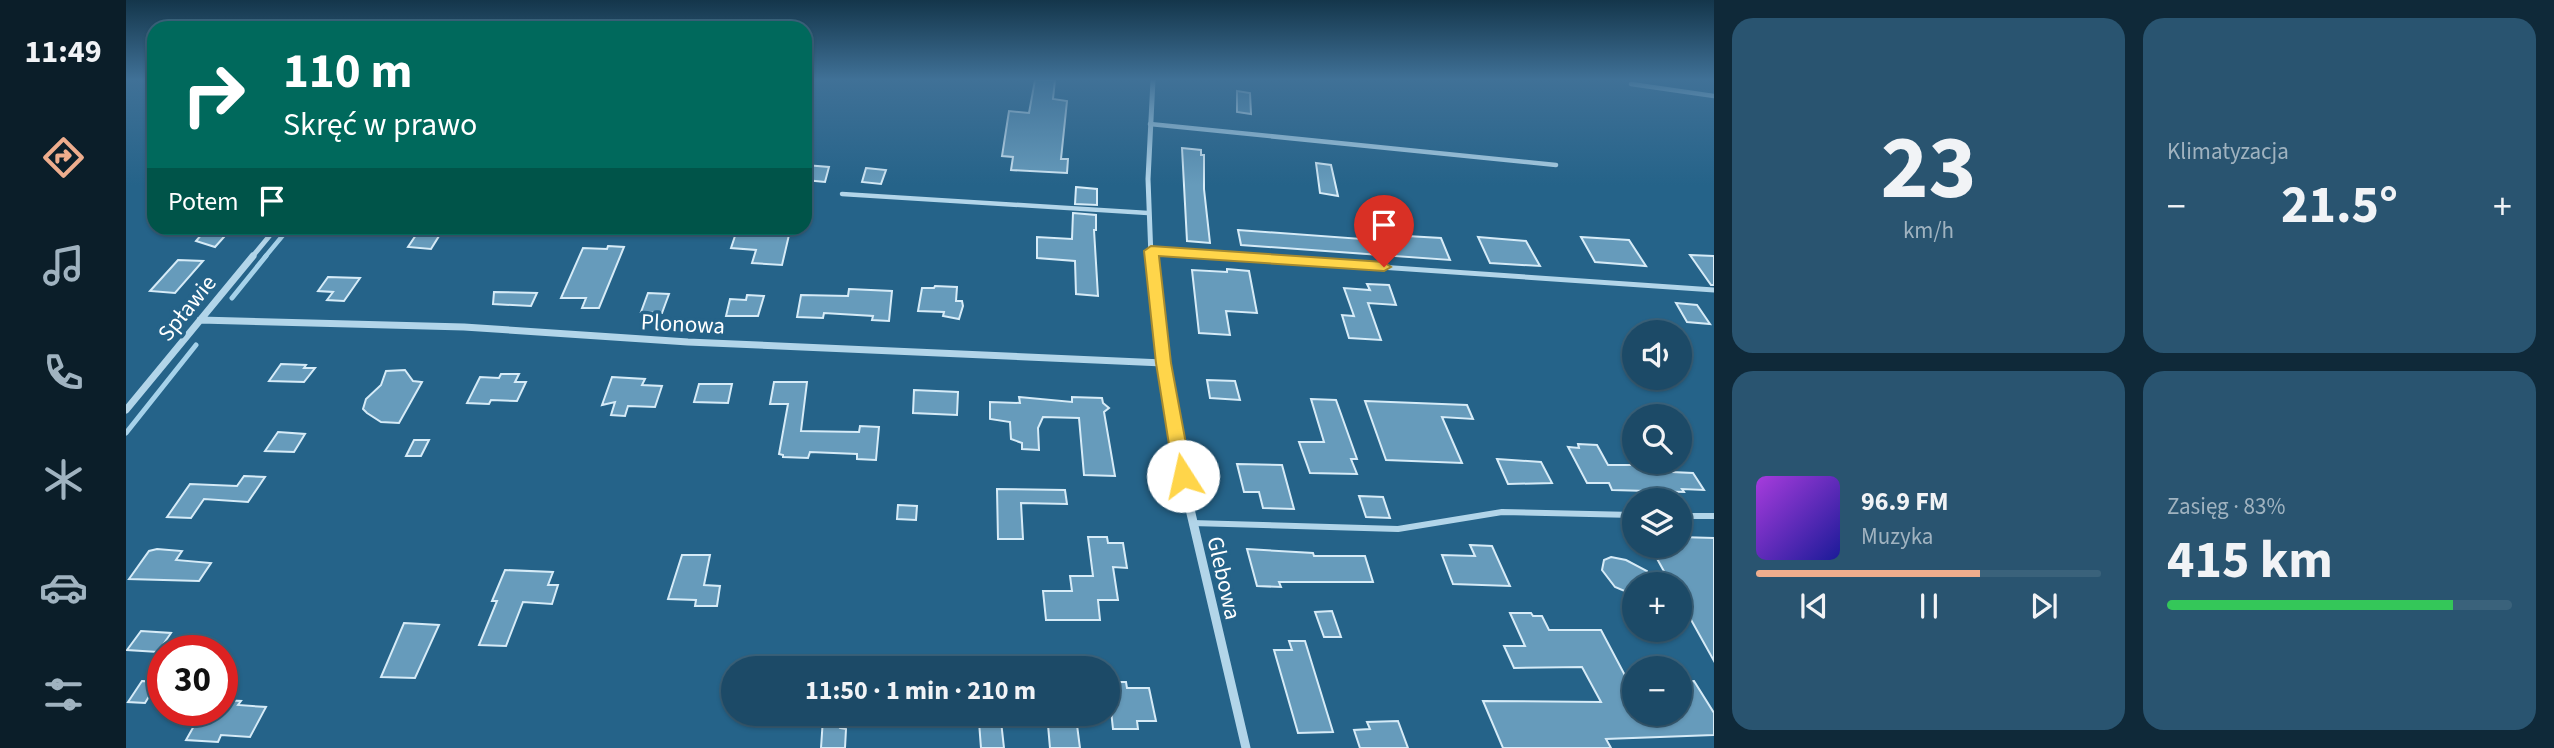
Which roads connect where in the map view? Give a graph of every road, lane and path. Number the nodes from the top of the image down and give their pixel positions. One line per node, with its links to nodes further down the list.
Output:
1 (1151, 115): 2 (street, Glebowa)
2 (1150, 124): 3 (lane); 5 (street, Glebowa)
3 (1556, 165)
4 (842, 194): 5 (lane)
5 (1148, 213): 7 (street, Glebowa)
6 (269, 235): 9 (street, Spławie)
7 (1151, 251): 8 (lane); 10 (street, Glebowa)
8 (1714, 290)
9 (200, 320): 10 (street, Plonowa); 11 (street, Spławie)
10 (1163, 363): 15 (street, Glebowa)
11 (126, 410)
12 (1622, 515): 15 (lane)
13 (1692, 516): 14 (lane)
14 (1714, 516)
15 (1192, 523): 16 (street, Glebowa)
16 (1246, 748)

